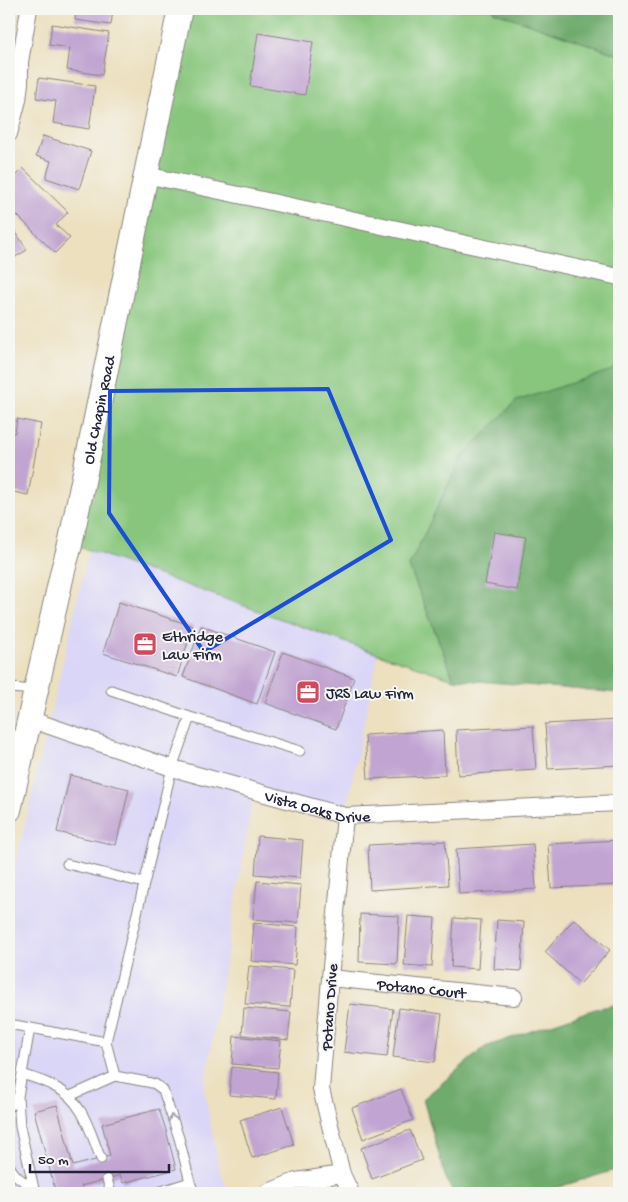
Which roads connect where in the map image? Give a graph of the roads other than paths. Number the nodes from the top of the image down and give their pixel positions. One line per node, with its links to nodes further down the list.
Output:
1 (29, 9): 3 (street)
2 (180, 9): 5 (street, Old Chapin Road)
3 (14, 63): 4 (street)
4 (9, 134)
5 (146, 175): 6 (street); 8 (street, Old Chapin Road)
6 (619, 277)
7 (9, 688): 8 (lane)
8 (36, 690): 11 (street, Old Chapin Road)
9 (111, 690): 10 (lane)
10 (190, 717): 12 (lane); 13 (lane)
11 (29, 719): 13 (street, Vista Oaks Drive); 15 (street, Old Chapin Road)
12 (300, 751)
13 (172, 768): 16 (street, Vista Oaks Drive); 18 (lane)
14 (619, 803): 16 (street, Vista Oaks Drive)
15 (9, 810)
16 (345, 816): 19 (street, Potano Drive)
17 (67, 864): 18 (lane)
18 (144, 882): 23 (lane)
19 (330, 978): 20 (street, Potano Court); 31 (street, Potano Drive)
20 (514, 997)
21 (9, 1024): 22 (lane)
22 (30, 1028): 23 (lane); 24 (lane)
23 (106, 1042): 25 (lane)
24 (22, 1074): 26 (lane); 27 (lane)
25 (115, 1076): 26 (lane); 33 (lane, one-way to 25)
26 (70, 1096): 29 (lane)
27 (18, 1097): 28 (lane); 34 (lane)
28 (9, 1107)
29 (101, 1158)
30 (9, 1165): 34 (lane)
31 (342, 1174): 38 (street); 39 (street, Potano Drive)
32 (107, 1179): 35 (lane)
33 (190, 1182): 36 (lane); 37 (lane)
34 (34, 1190)
35 (111, 1193)
36 (155, 1193)
37 (194, 1193)
38 (266, 1193)
39 (351, 1193)

